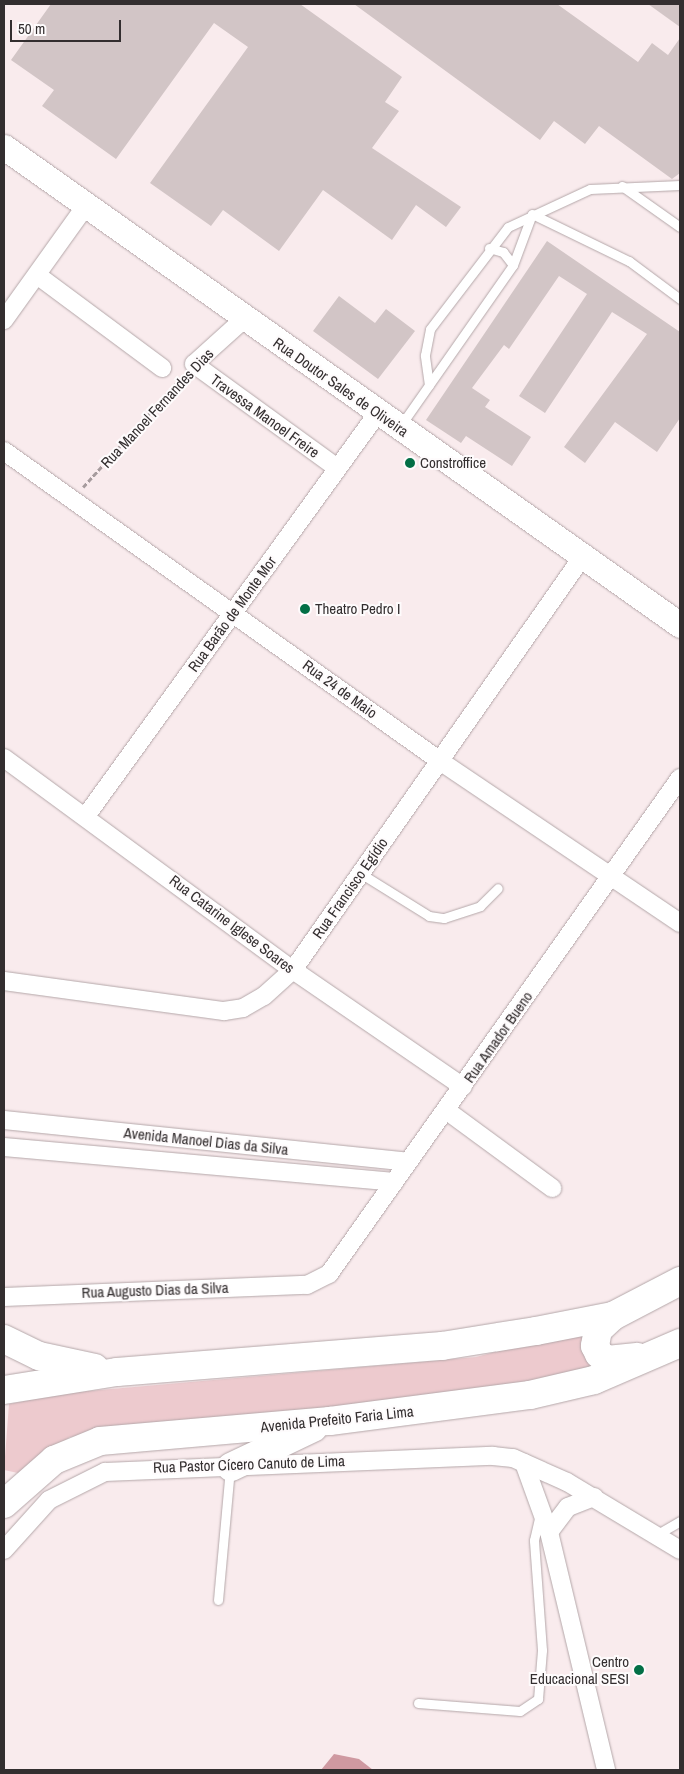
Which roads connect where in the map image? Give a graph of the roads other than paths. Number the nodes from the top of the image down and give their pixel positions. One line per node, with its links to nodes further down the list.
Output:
1 (4, 147): 4 (main road, Rua Doutor Sales de Oliveira)
2 (680, 185): 3 (lane)
3 (622, 186): 5 (lane); 6 (lane)
4 (87, 204): 9 (street); 11 (main road, Rua Doutor Sales de Oliveira)
5 (532, 214): 7 (lane); 8 (lane); 10 (lane)
6 (680, 227)
7 (489, 248): 8 (lane); 15 (lane)
8 (513, 265): 15 (lane)
9 (37, 275): 12 (street); 14 (street)
10 (680, 299)
11 (244, 318): 13 (street, Rua Manoel Fernandes Dias); 16 (main road, Rua Doutor Sales de Oliveira)
12 (4, 320)
13 (194, 364): 19 (street, Travessa Manoel Freire)
14 (162, 368)
15 (429, 385): 17 (lane)
16 (378, 412): 17 (main road, Rua Doutor Sales de Oliveira); 19 (street, Rua Barão de Monte Mor)
17 (399, 428): 20 (main road, Rua Doutor Sales de Oliveira)
18 (4, 451): 21 (street, Rua 24 de Maio)
19 (336, 467): 21 (street, Rua Barão de Monte Mor)
20 (583, 556): 22 (main road, Rua Doutor Sales de Oliveira); 24 (street, Rua Francisco Egídio)
21 (233, 613): 24 (street, Rua 24 de Maio); 26 (street, Rua Barão de Monte Mor)
22 (680, 626)
23 (4, 758): 26 (street, Rua Catarine Iglese Soares)
24 (440, 761): 27 (street, Rua Francisco Egídio); 28 (street, Rua 24 de Maio)
25 (680, 778): 28 (street, Rua Amador Bueno)
26 (86, 816): 31 (street, Rua Catarine Iglese Soares)
27 (360, 873): 29 (lane); 31 (street, Rua Francisco Egídio)
28 (610, 878): 30 (street, Rua 24 de Maio); 33 (street, Rua Amador Bueno)
29 (498, 888)
30 (680, 923)
31 (293, 970): 32 (street, Rua Francisco Egídio); 33 (street, Rua Catarine Iglese Soares)
32 (4, 981)
33 (463, 1087): 34 (street, Rua Amador Bueno)
34 (446, 1110): 38 (street, Rua Amador Bueno); 41 (street)
35 (4, 1120): 37 (street, Avenida Manoel Dias da Silva)
36 (4, 1147): 39 (street, Avenida Manoel Dias da Silva)
37 (376, 1159): 38 (street, Avenida Manoel Dias da Silva); 39 (street)
38 (408, 1162): 40 (street, Rua Amador Bueno)
39 (375, 1182): 40 (street, Avenida Manoel Dias da Silva)
40 (394, 1182): 43 (street, Rua Amador Bueno)
41 (552, 1188)
42 (680, 1281): 45 (main road)
43 (307, 1285): 44 (street, Rua Augusto Dias da Silva)
44 (4, 1297)
45 (613, 1316): 48 (main road); 49 (main road)
46 (4, 1339): 49 (main road)
47 (680, 1343): 48 (main road, Avenida Prefeito Faria Lima)
48 (650, 1356): 51 (main road, Avenida Prefeito Faria Lima)
49 (116, 1372): 50 (main road)
50 (4, 1390)
51 (330, 1421): 53 (main road); 56 (main road, Avenida Prefeito Faria Lima)
52 (524, 1463): 53 (street, Rua Pastor Cícero Canuto de Lima); 54 (street, Rua Pastor Cícero Canuto de Lima); 57 (street)
53 (230, 1467): 61 (street, Rua Pastor Cícero Canuto de Lima); 63 (lane)
54 (567, 1482): 55 (street, Rua Pastor Cícero Canuto de Lima); 57 (street)
55 (594, 1497): 59 (street); 60 (street, Rua Pastor Cícero Canuto de Lima)
56 (4, 1504)
57 (540, 1505): 59 (street); 64 (lane)
58 (680, 1521): 60 (lane)
59 (549, 1532): 65 (street)
60 (656, 1535): 62 (street, Rua Pastor Cícero Canuto de Lima)
61 (4, 1550)
62 (680, 1550)
63 (218, 1600)
64 (418, 1703)
65 (606, 1770)

